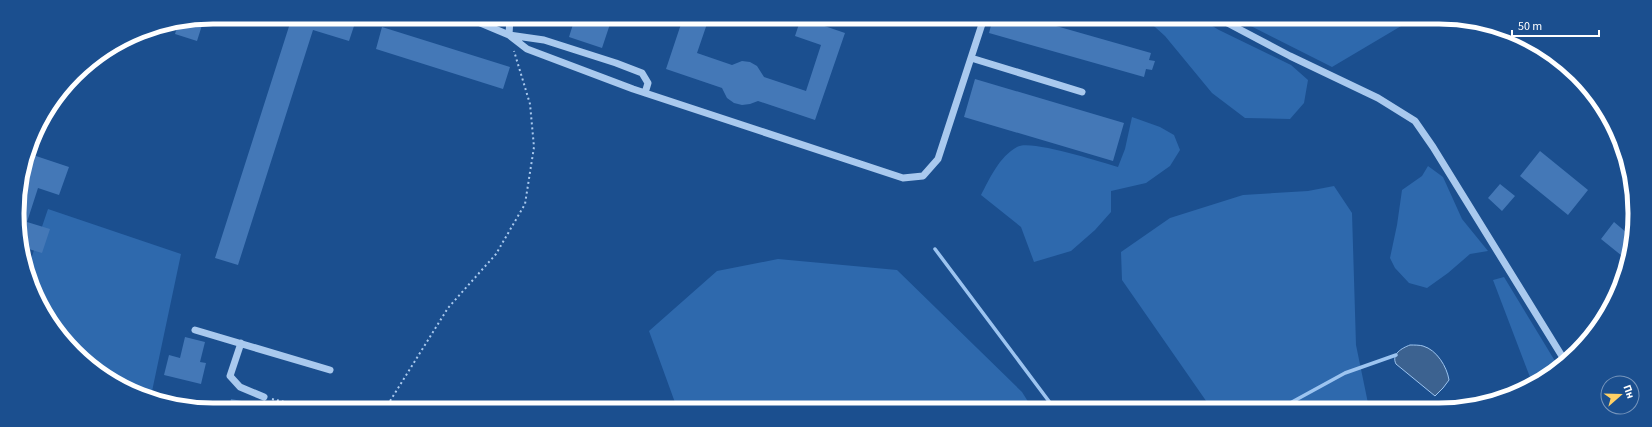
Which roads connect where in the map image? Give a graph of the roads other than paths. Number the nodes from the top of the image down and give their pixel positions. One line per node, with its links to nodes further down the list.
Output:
1 (483, 24): 5 (street)
2 (510, 24): 5 (street)
3 (982, 24): 6 (street)
4 (1229, 24): 11 (street)
5 (509, 35): 8 (street); 8 (street)
6 (971, 58): 7 (street); 8 (street)
7 (1082, 92)
8 (645, 94)
9 (196, 330): 10 (street)
10 (241, 343): 12 (street); 13 (street)
11 (1562, 357)
12 (330, 370)
13 (264, 397)

